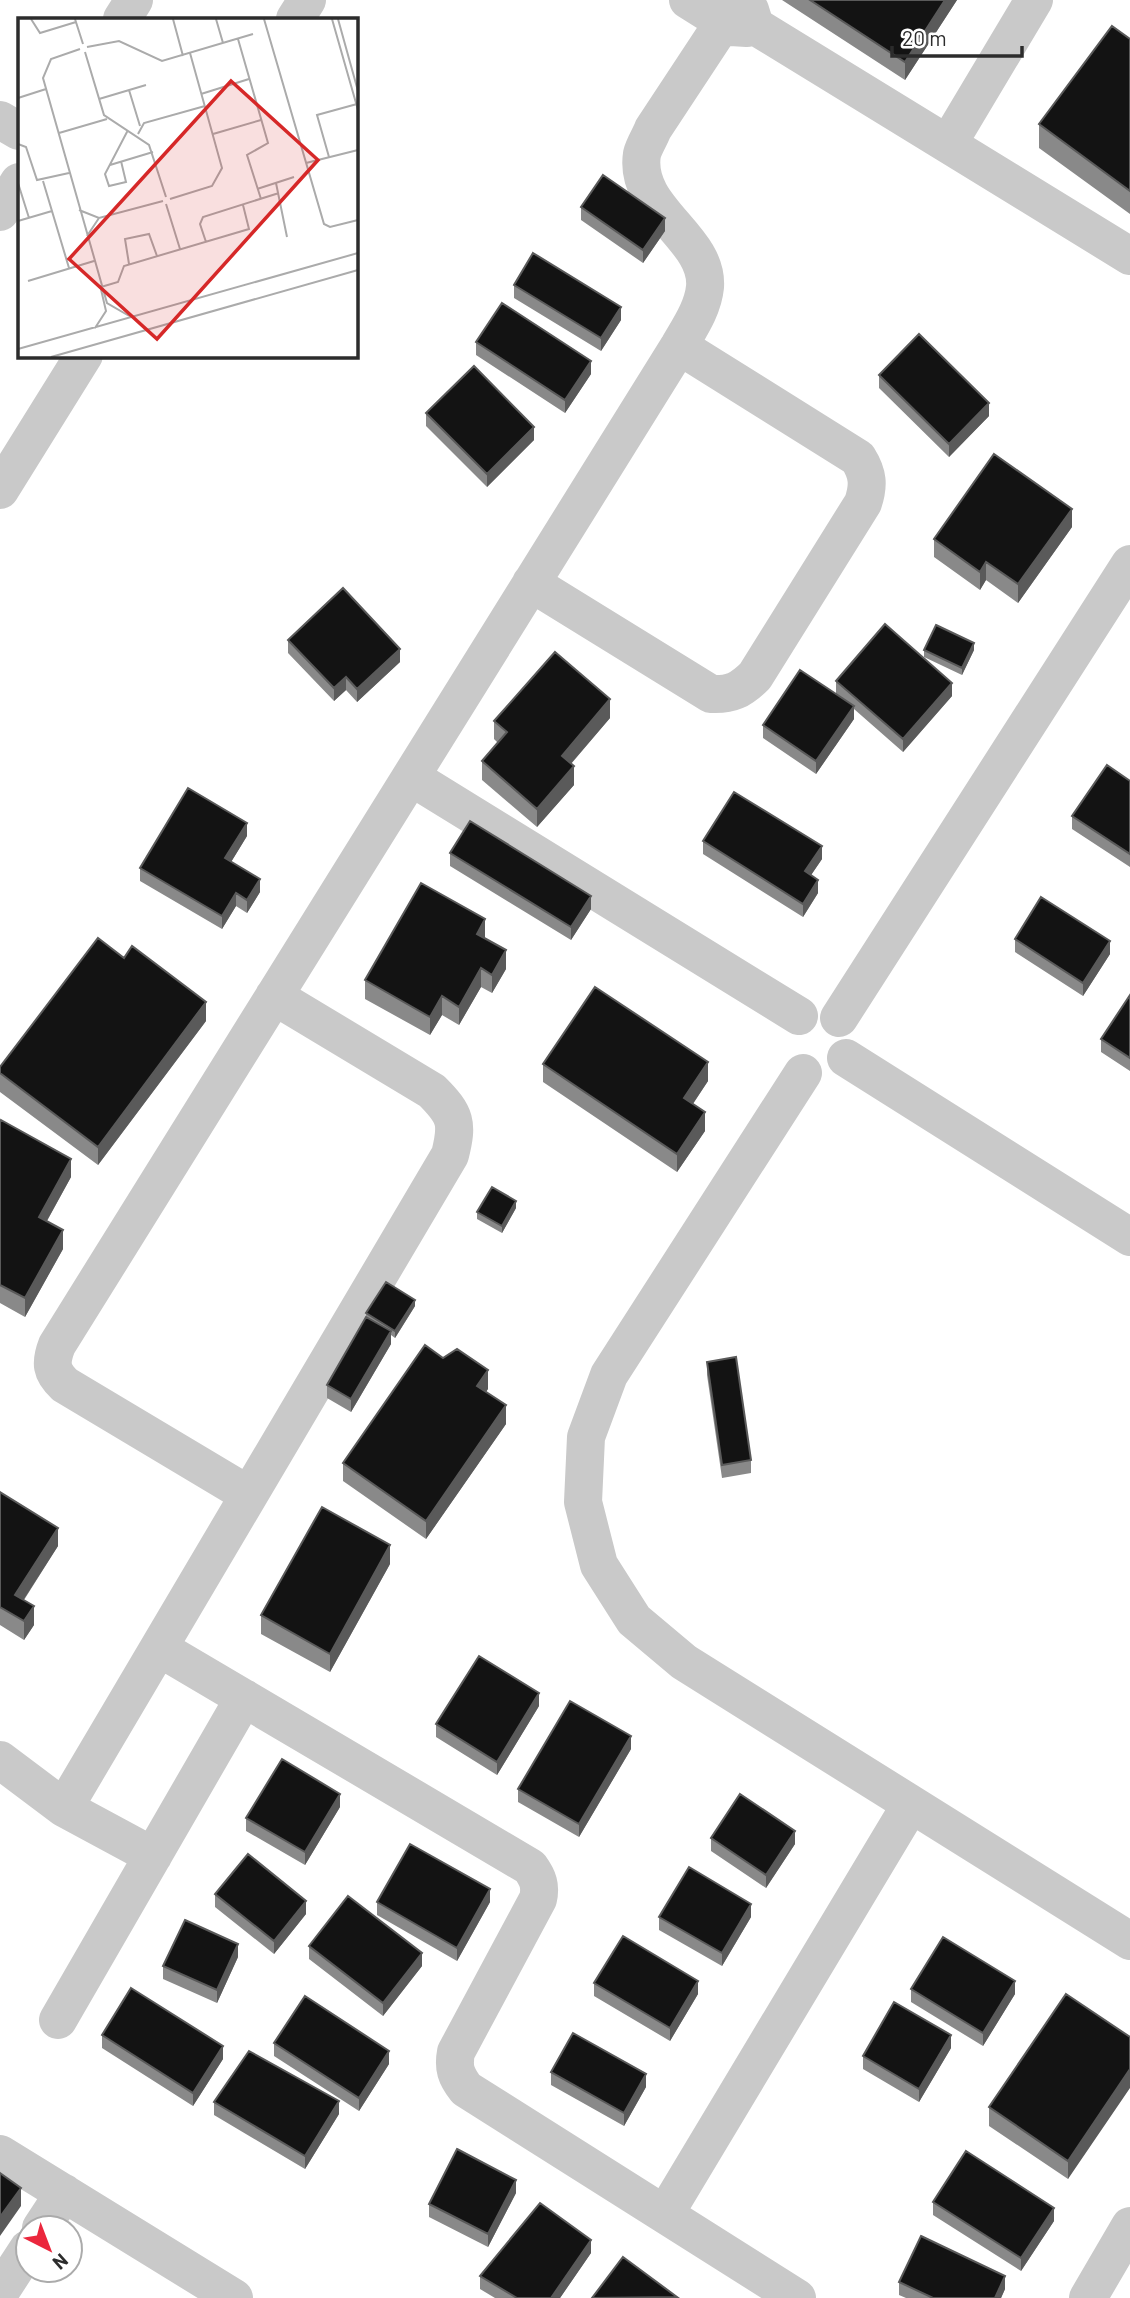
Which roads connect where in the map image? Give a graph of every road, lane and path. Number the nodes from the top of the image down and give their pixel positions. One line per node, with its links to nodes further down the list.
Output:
1 (134, 0): 6 (street)
2 (307, 0): 7 (street)
3 (688, 0): 5 (street)
4 (1034, 0): 10 (street)
5 (740, 12): 10 (street); 14 (street)
6 (123, 18)
7 (296, 18)
8 (0, 120): 9 (street)
9 (18, 130)
10 (948, 144): 13 (street)
11 (18, 184): 12 (street)
12 (0, 212)
13 (1130, 256)
14 (679, 346): 18 (street); 18 (street)
15 (84, 357): 16 (street)
16 (0, 490)
17 (1130, 564): 22 (street)
18 (531, 583): 19 (street)
19 (411, 777): 20 (street); 21 (street)
20 (274, 996): 26 (street); 26 (street)
21 (799, 1016): 22 (street); 24 (street)
22 (839, 1018): 23 (street)
23 (846, 1058): 24 (street); 25 (street)
24 (803, 1073): 30 (street)
25 (1130, 1237)
26 (249, 1496): 27 (street)
27 (159, 1648): 28 (street); 31 (street)
28 (244, 1698): 32 (street); 38 (street)
29 (0, 1760): 31 (street)
30 (911, 1804): 33 (street); 38 (street)
31 (64, 1808): 32 (street)
32 (153, 1856): 34 (street)
33 (1130, 1941)
34 (58, 2020)
35 (0, 2154): 36 (street)
36 (64, 2193): 37 (street); 42 (street)
37 (50, 2214)
38 (665, 2214): 43 (street)
39 (1130, 2226): 44 (street)
40 (14, 2270): 41 (street)
41 (0, 2292)
42 (234, 2298)
43 (797, 2298)
44 (1088, 2298)

